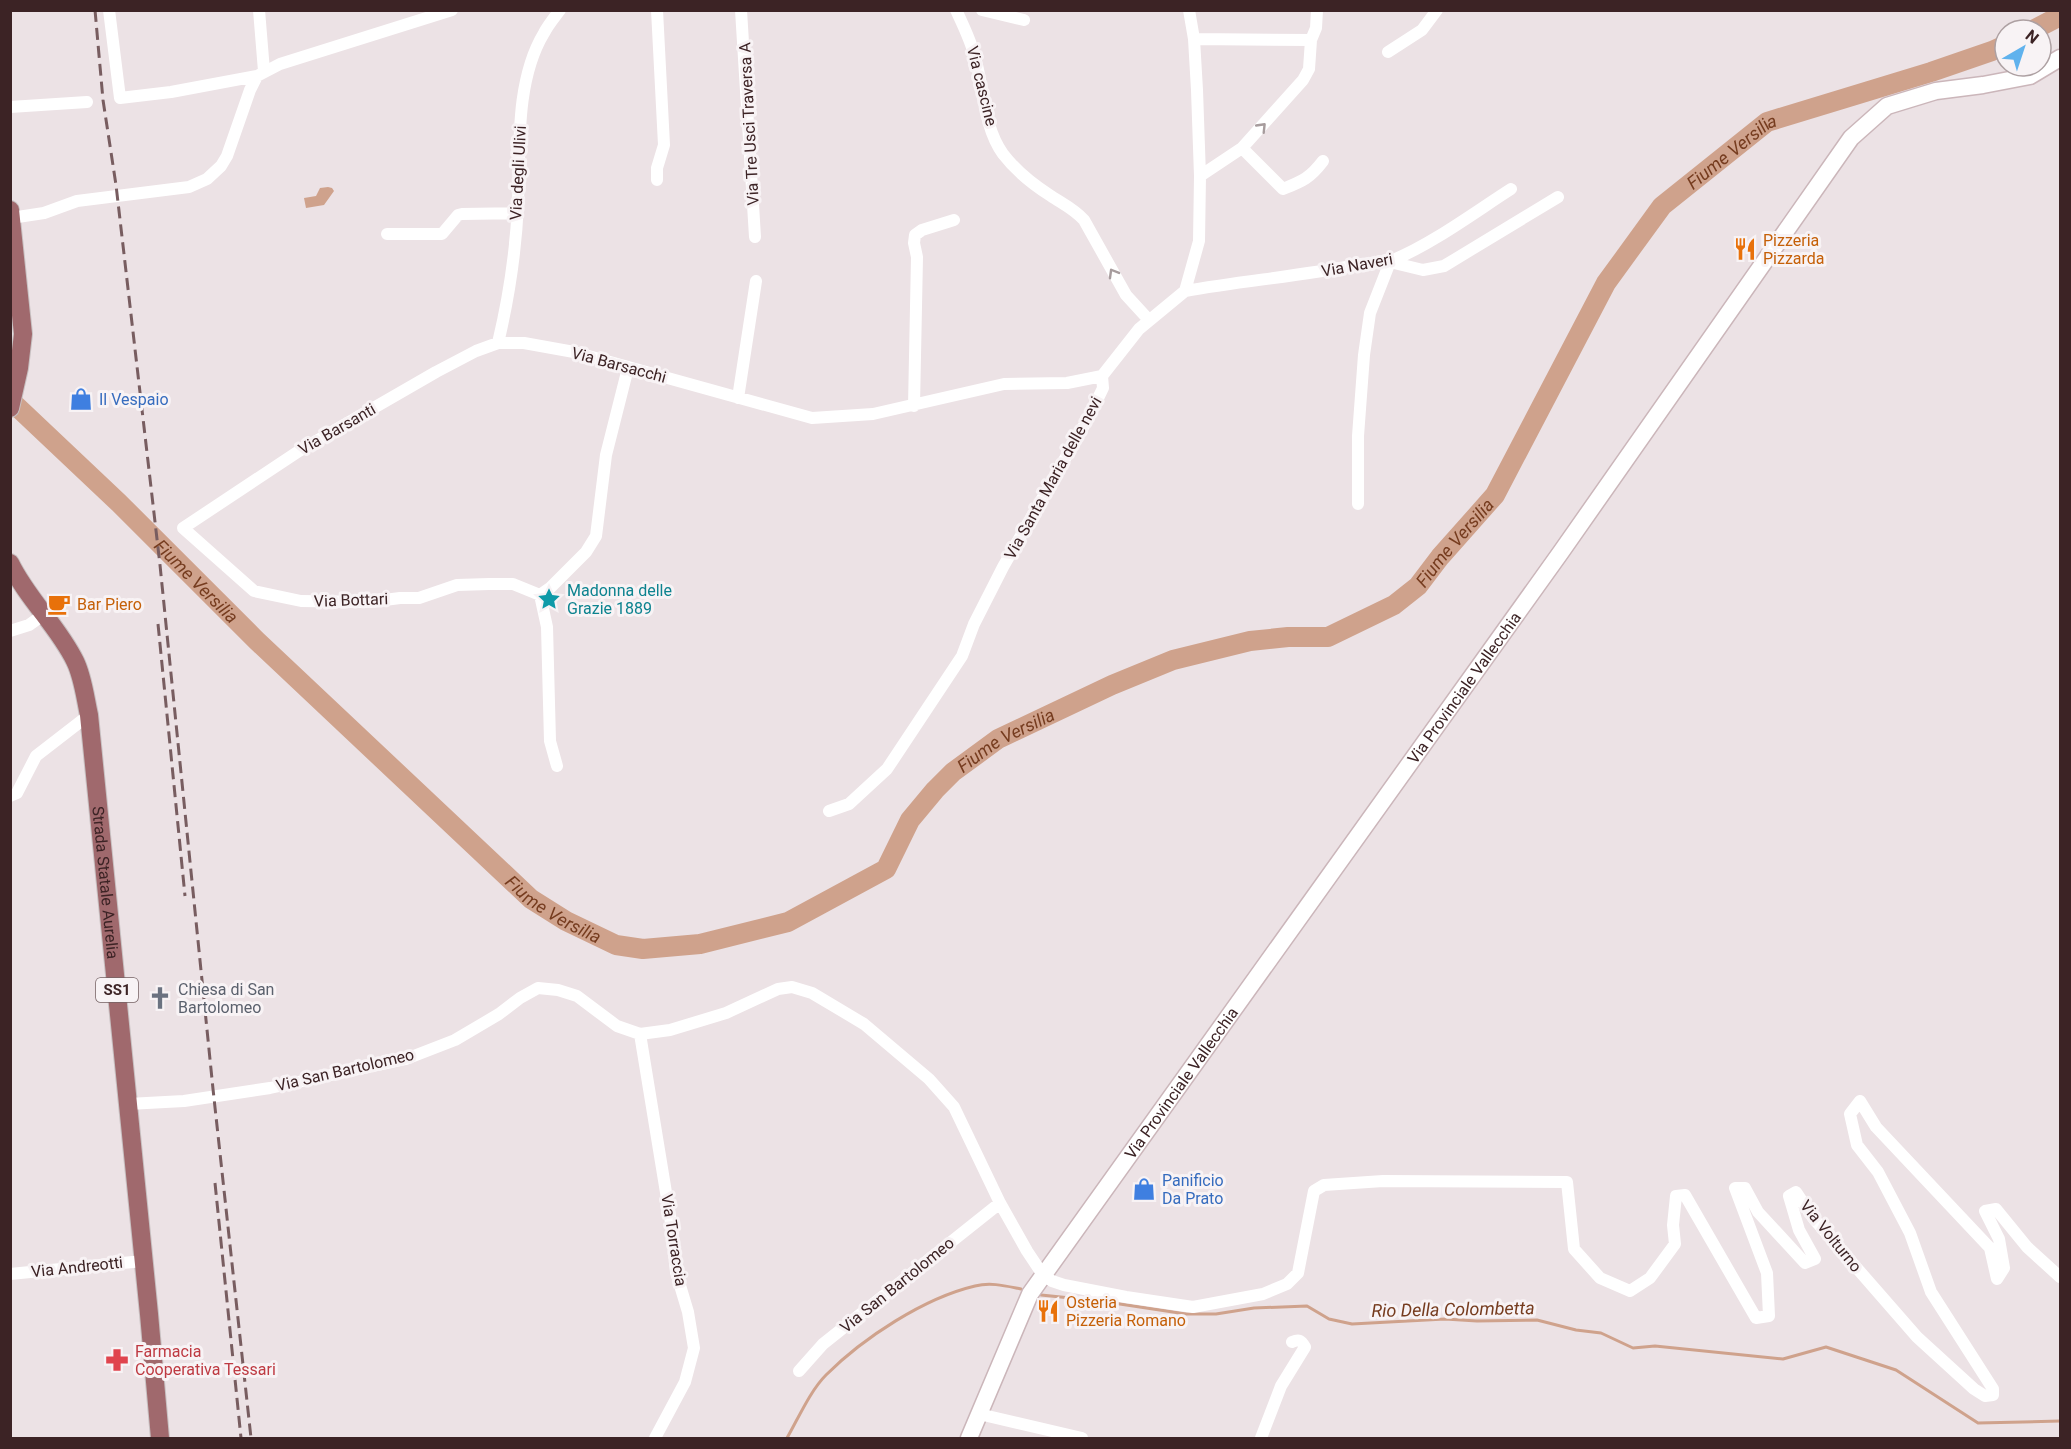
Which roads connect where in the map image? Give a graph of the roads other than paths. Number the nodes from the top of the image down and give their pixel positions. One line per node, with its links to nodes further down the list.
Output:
1 (109, 10): 17 (street)
2 (259, 10): 17 (street)
3 (453, 10): 17 (street)
4 (560, 10): 27 (street, Via degli Ulivi)
5 (657, 10): 23 (street)
6 (741, 10): 31 (street, Via Tre Usci Traversa A)
7 (956, 10): 35 (street, Via cascine, one-way to 7)
8 (982, 10): 12 (street)
9 (1189, 10): 13 (street)
10 (1317, 10): 14 (street)
11 (1437, 10): 15 (street)
12 (1024, 20)
13 (1194, 39): 14 (street); 22 (street)
14 (1311, 40): 20 (street, one-way to 14)
15 (1388, 52)
16 (2061, 58): 57 (main road, Via Provinciale Vallecchia)
17 (261, 73): 28 (street)
18 (87, 102): 19 (street)
19 (10, 107)
20 (1242, 148): 21 (street); 22 (street)
21 (1323, 160)
22 (1200, 176): 34 (street)
23 (657, 180)
24 (1511, 189): 32 (street, Via Naveri)
25 (1558, 197): 32 (street)
26 (10, 210): 28 (main road)
27 (517, 213): 30 (street); 36 (street, Via degli Ulivi)
28 (11, 218): 41 (main road)
29 (954, 220): 40 (street)
30 (387, 234)
31 (756, 237)
32 (1390, 262): 34 (street, Via Naveri); 42 (street)
33 (756, 281): 39 (street)
34 (1185, 291): 35 (street, Via Santa Maria delle nevi)
35 (1148, 319): 38 (street, Via Santa Maria delle nevi)
36 (498, 343): 37 (street, Via Barsacchi); 43 (street, Via Barsanti)
37 (627, 368): 39 (street, Via Barsacchi); 45 (street)
38 (1102, 376): 40 (street, Via Barsacchi); 51 (street, Via Santa Maria delle nevi)
39 (738, 398): 40 (street, Via Barsacchi)
40 (914, 406)
41 (10, 408)
42 (1358, 504)
43 (183, 528): 45 (street, Via Bottari)
44 (10, 563): 46 (main road, Strada Statale Aurelia / SS1)
45 (540, 595): 49 (street)
46 (43, 615): 47 (street); 48 (main road, Strada Statale Aurelia / SS1)
47 (10, 631)
48 (89, 715): 50 (street); 53 (main road, Strada Statale Aurelia / SS1)
49 (557, 766)
50 (10, 796)
51 (829, 811)
52 (640, 1034): 53 (street, Via San Bartolomeo); 54 (street); 63 (street, Via Torraccia)
53 (128, 1104): 55 (main road, Strada Statale Aurelia / SS1)
54 (1000, 1203): 57 (street); 60 (street, Via San Bartolomeo)
55 (143, 1261): 56 (street, Via Andreotti); 62 (main road, Strada Statale Aurelia / SS1)
56 (10, 1274)
57 (1043, 1275): 58 (street, Via Volturno); 61 (main road, Via Provinciale Vallecchia)
58 (2061, 1277)
59 (1292, 1342): 66 (street)
60 (799, 1371)
61 (979, 1414): 64 (main road, Via Provinciale Vallecchia); 65 (street)
62 (160, 1438)
63 (655, 1438)
64 (969, 1438)
65 (1082, 1438)
66 (1261, 1438)

